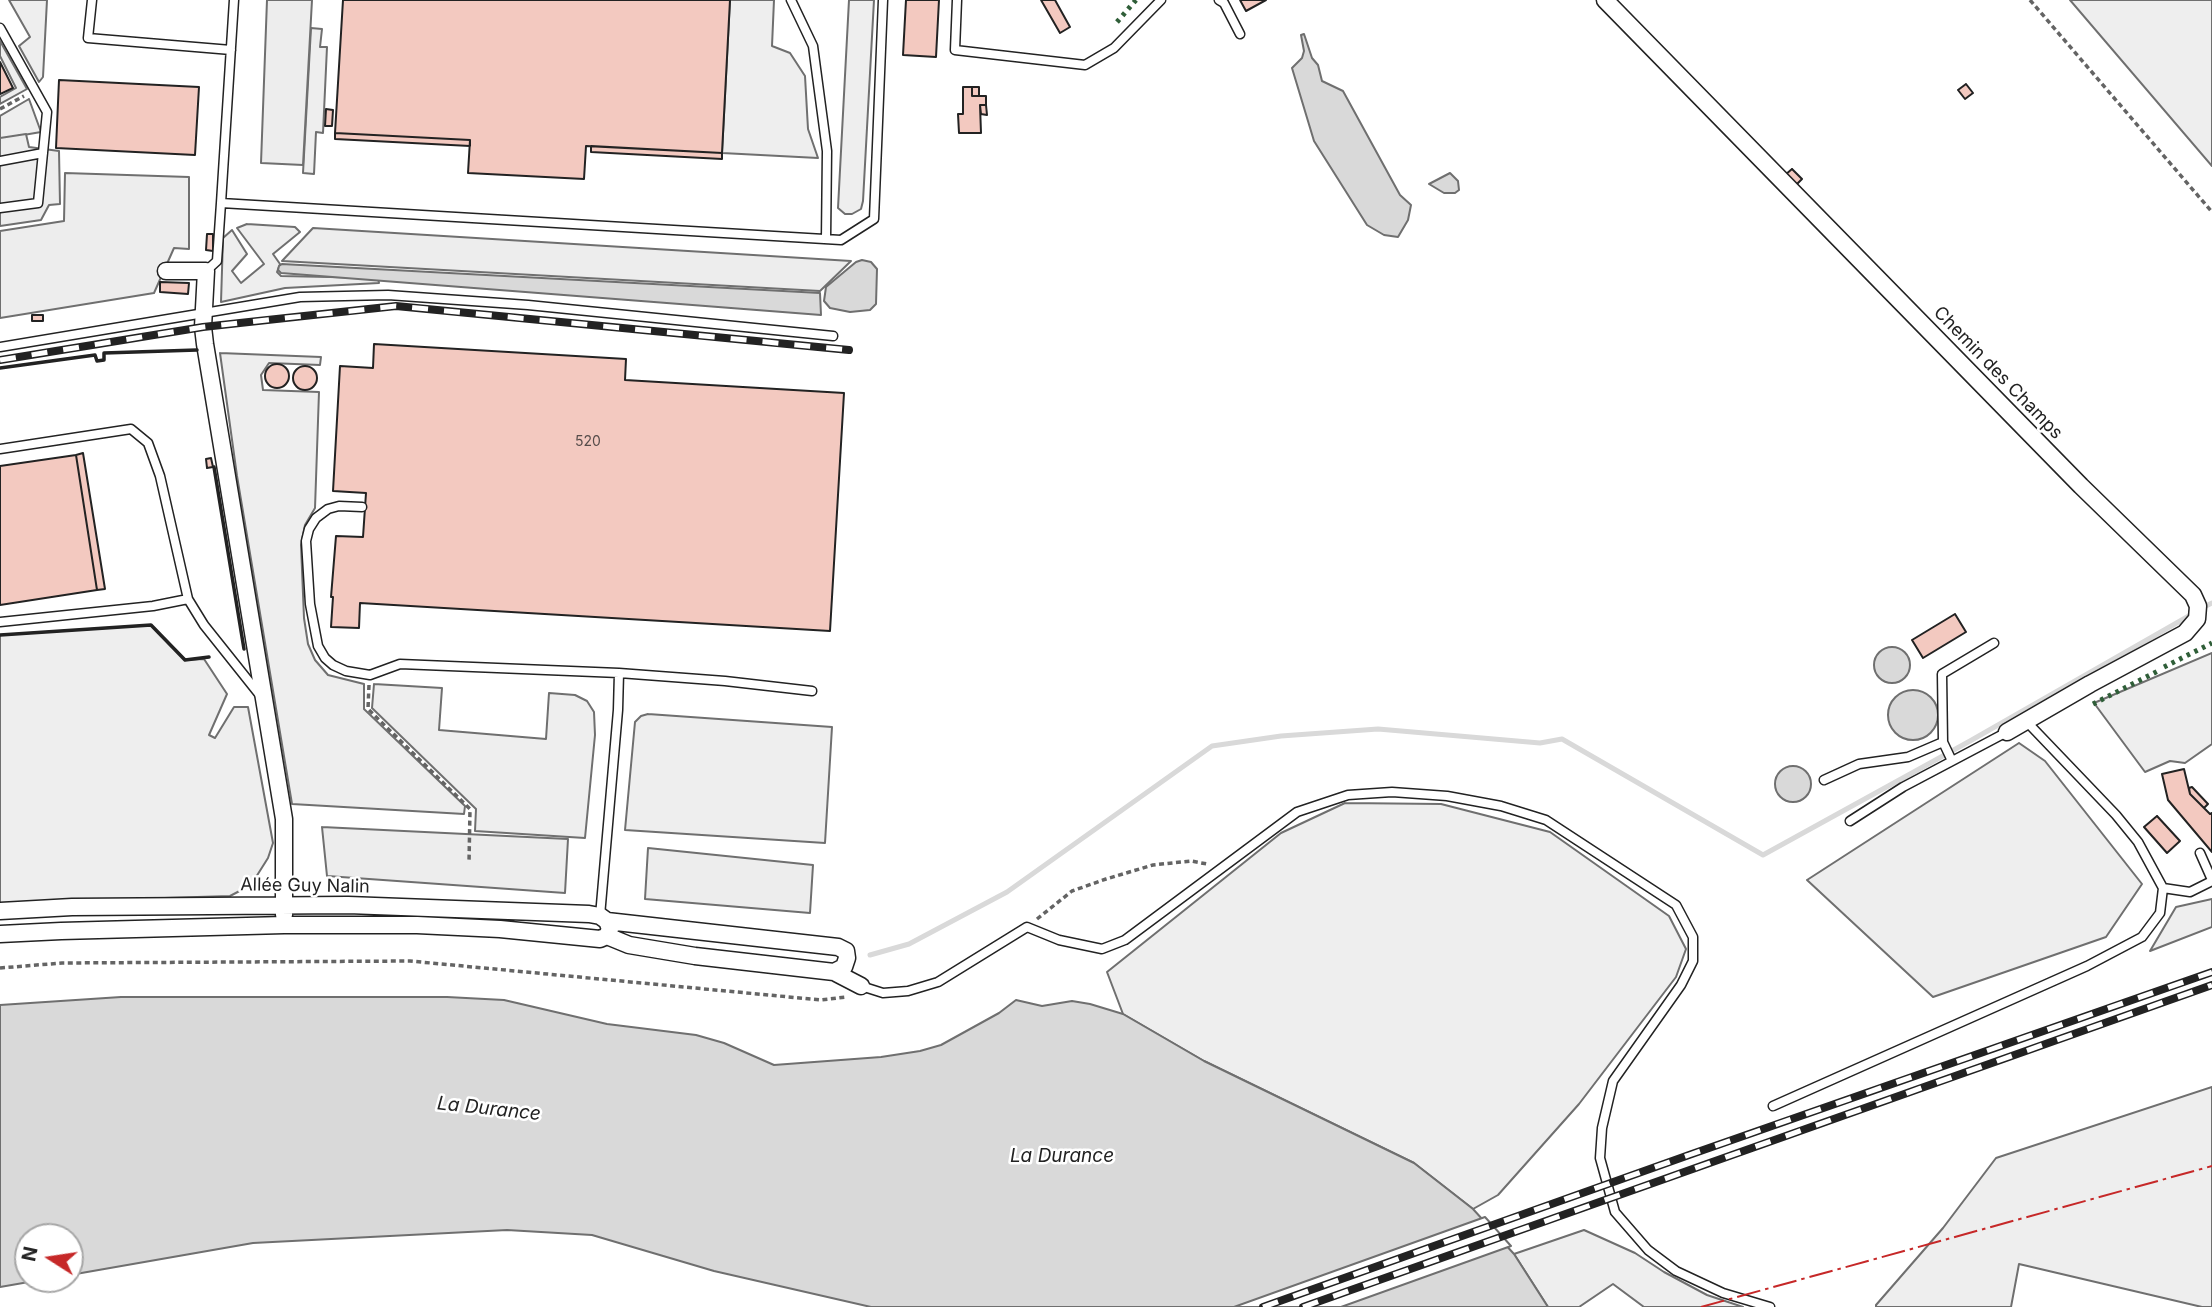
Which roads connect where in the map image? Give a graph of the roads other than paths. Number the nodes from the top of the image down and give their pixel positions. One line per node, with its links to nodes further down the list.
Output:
1 (92, 0): 11 (lane)
2 (234, 0): 11 (lane)
3 (791, 0): 16 (lane)
4 (883, 0): 16 (lane)
5 (957, 0): 6 (lane)
6 (1161, 0)
7 (1219, 0): 10 (lane)
8 (1605, 0): 30 (street, Chemin des Champs)
9 (0, 28): 12 (lane)
10 (1240, 34)
11 (231, 50): 14 (lane)
12 (43, 153): 13 (lane); 15 (lane)
13 (0, 161)
14 (221, 203): 16 (lane); 18 (lane)
15 (0, 208)
16 (827, 239)
17 (166, 271): 18 (street)
18 (205, 271): 19 (street)
19 (204, 314): 20 (lane); 21 (lane); 29 (street)
20 (833, 337)
21 (0, 347)
22 (0, 449): 24 (lane)
23 (362, 508): 27 (lane)
24 (188, 599): 25 (lane); 29 (lane)
25 (0, 622)
26 (1994, 643): 32 (lane)
27 (619, 673): 28 (lane); 41 (lane)
28 (812, 691)
29 (263, 699): 39 (street)
30 (2026, 721): 31 (street, Chemin des Champs); 38 (lane)
31 (2007, 732): 33 (lane)
32 (1943, 743): 33 (lane); 34 (lane)
33 (1952, 761): 35 (lane)
34 (1824, 780)
35 (1850, 821)
36 (2200, 853): 37 (lane)
37 (2212, 881): 38 (lane)
38 (2163, 888): 46 (lane)
39 (285, 905): 40 (street, Allée Guy Nalin); 41 (street, Allée Guy Nalin); 42 (street)
40 (0, 911)
41 (605, 924): 42 (street, Allée Guy Nalin); 44 (street, Allée Guy Nalin); 44 (street, Allée Guy Nalin)
42 (284, 925): 43 (street, Allée Guy Nalin)
43 (0, 934)
44 (834, 972): 45 (street)
45 (861, 986): 47 (lane)
46 (1773, 1106)
47 (1770, 1307)

